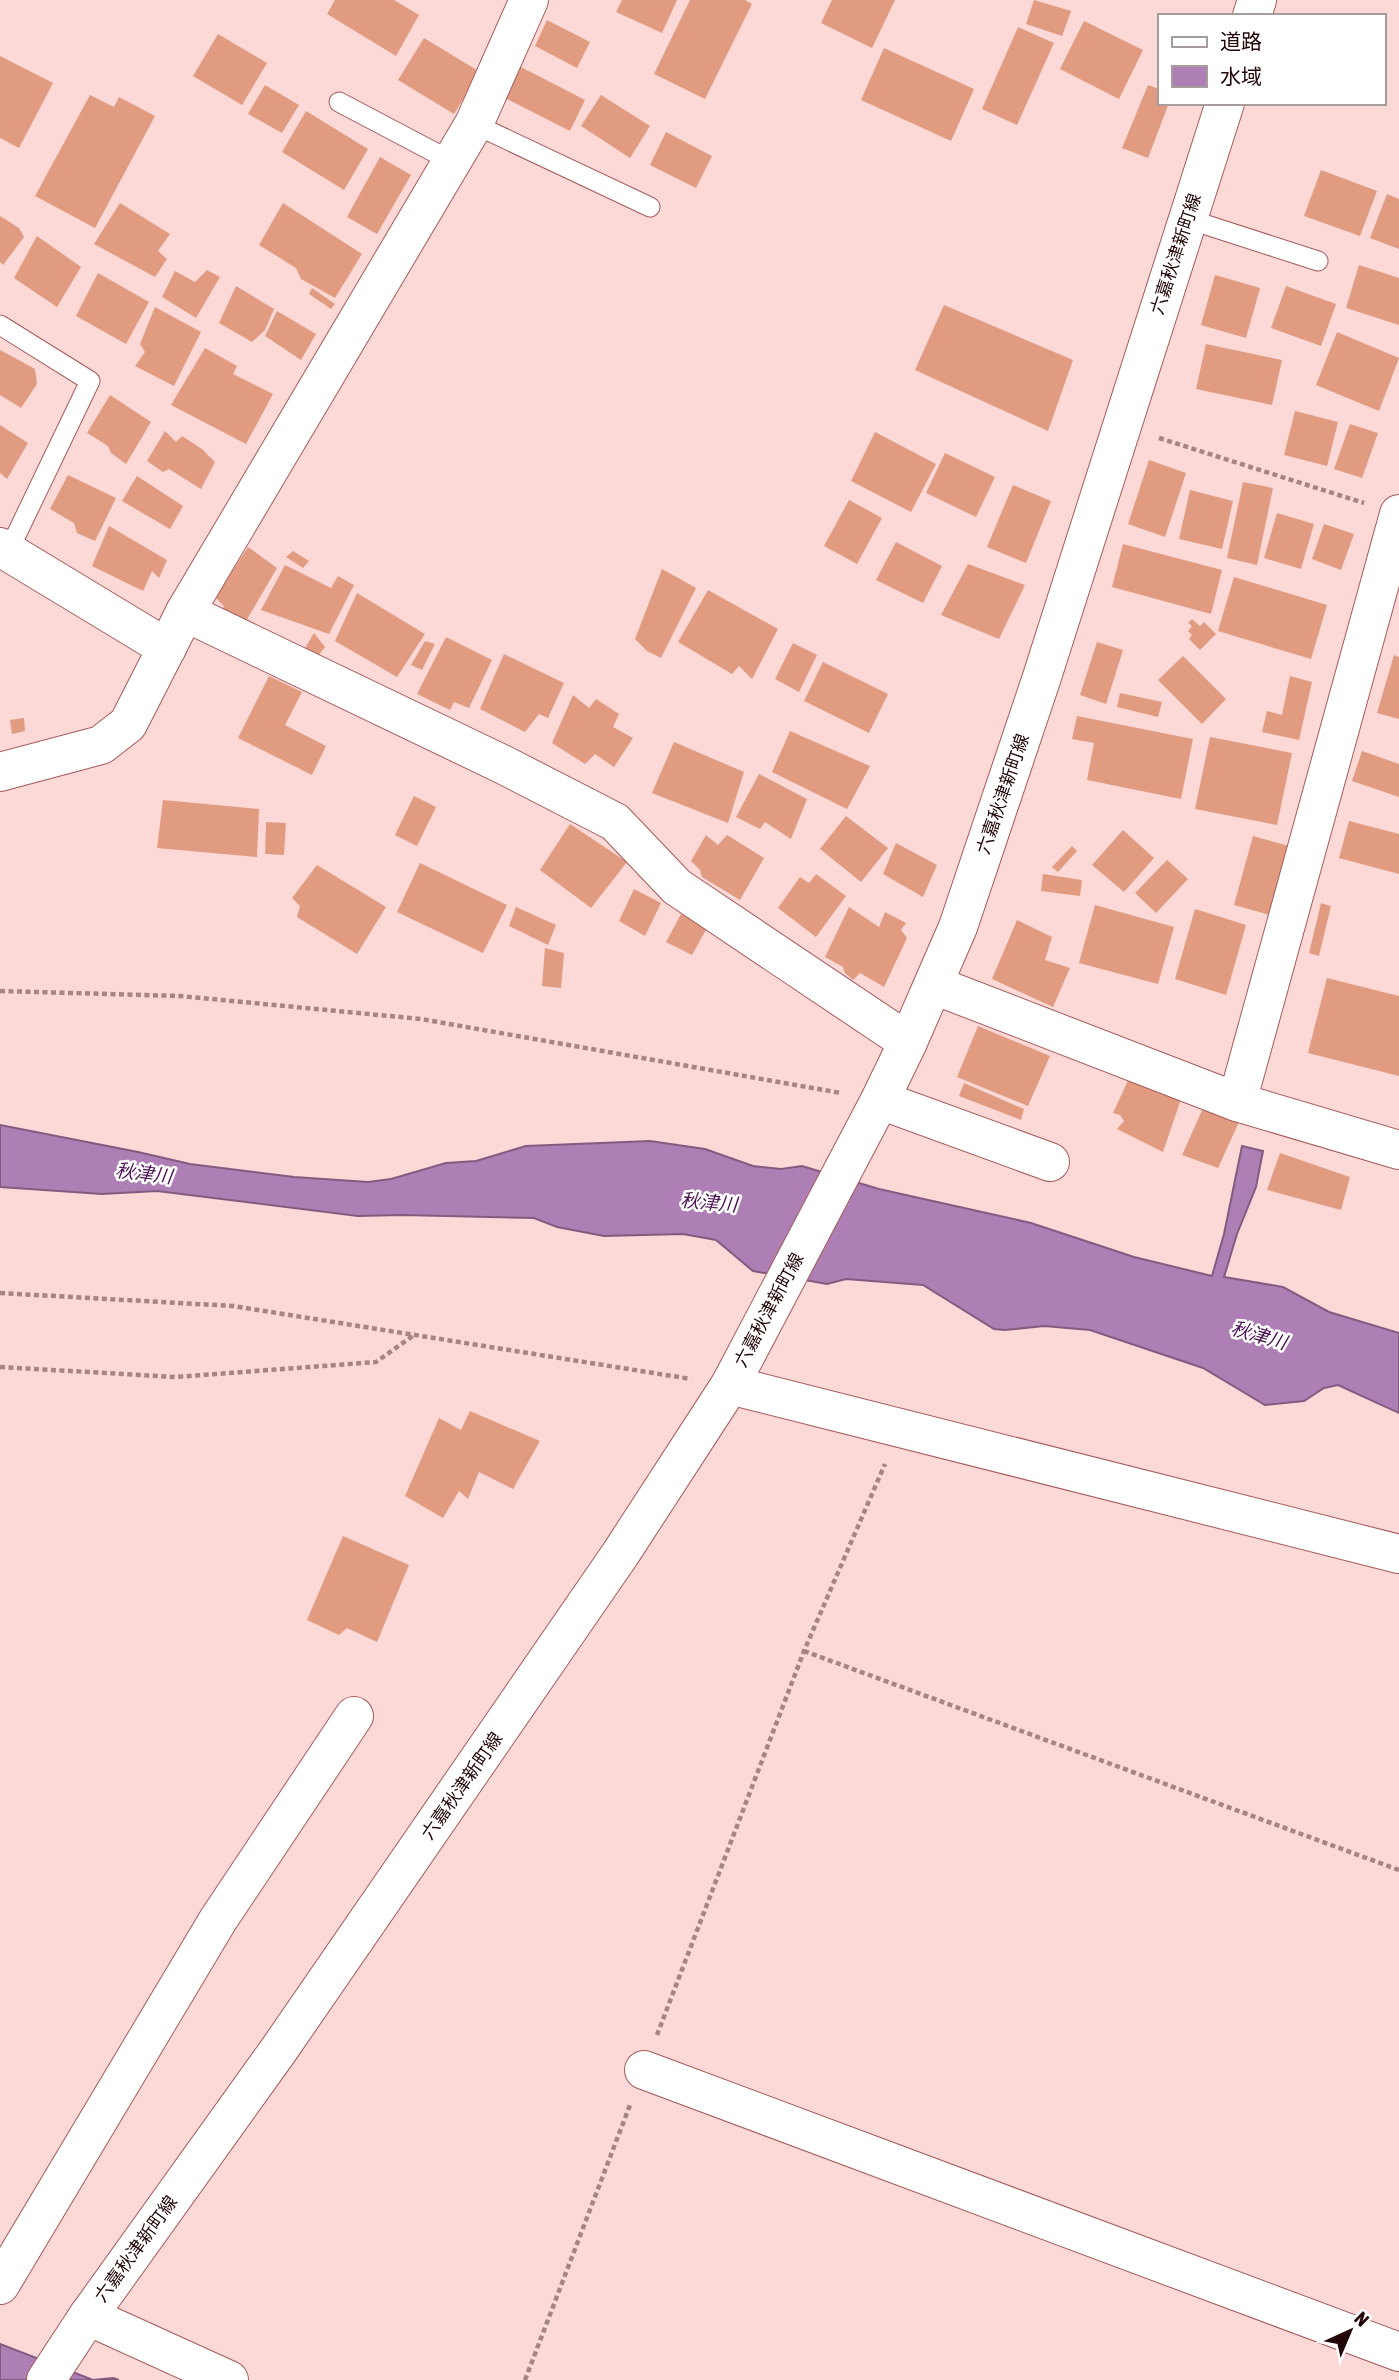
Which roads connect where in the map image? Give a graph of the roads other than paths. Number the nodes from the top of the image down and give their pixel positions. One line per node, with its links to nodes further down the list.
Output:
1 (529, 0): 4 (street)
2 (339, 102): 5 (lane)
3 (1224, 105): 7 (street, 六嘉秋津新町線)
4 (474, 124): 5 (street); 6 (lane)
5 (451, 162): 12 (street)
6 (650, 207)
7 (1188, 219): 8 (lane); 15 (street, 六嘉秋津新町線)
8 (1318, 261)
9 (0, 325): 11 (lane)
10 (1398, 522): 18 (street)
11 (4, 549): 13 (street)
12 (185, 612): 13 (street); 16 (street)
13 (167, 648): 14 (street)
14 (0, 772)
15 (934, 985): 16 (street, 六嘉秋津新町線); 18 (street)
16 (908, 1042): 17 (street, 六嘉秋津新町線)
17 (880, 1100): 20 (street); 21 (street, 六嘉秋津新町線)
18 (1237, 1102): 19 (street)
19 (1399, 1150)
20 (1050, 1162)
21 (730, 1385): 22 (street); 26 (street, 六嘉秋津新町線)
22 (1399, 1555)
23 (354, 1716): 25 (street)
24 (643, 2070): 27 (street)
25 (0, 2285)
26 (88, 2316): 28 (street, 六嘉秋津新町線); 29 (street)
27 (1399, 2352)
28 (46, 2380)
29 (229, 2380)

